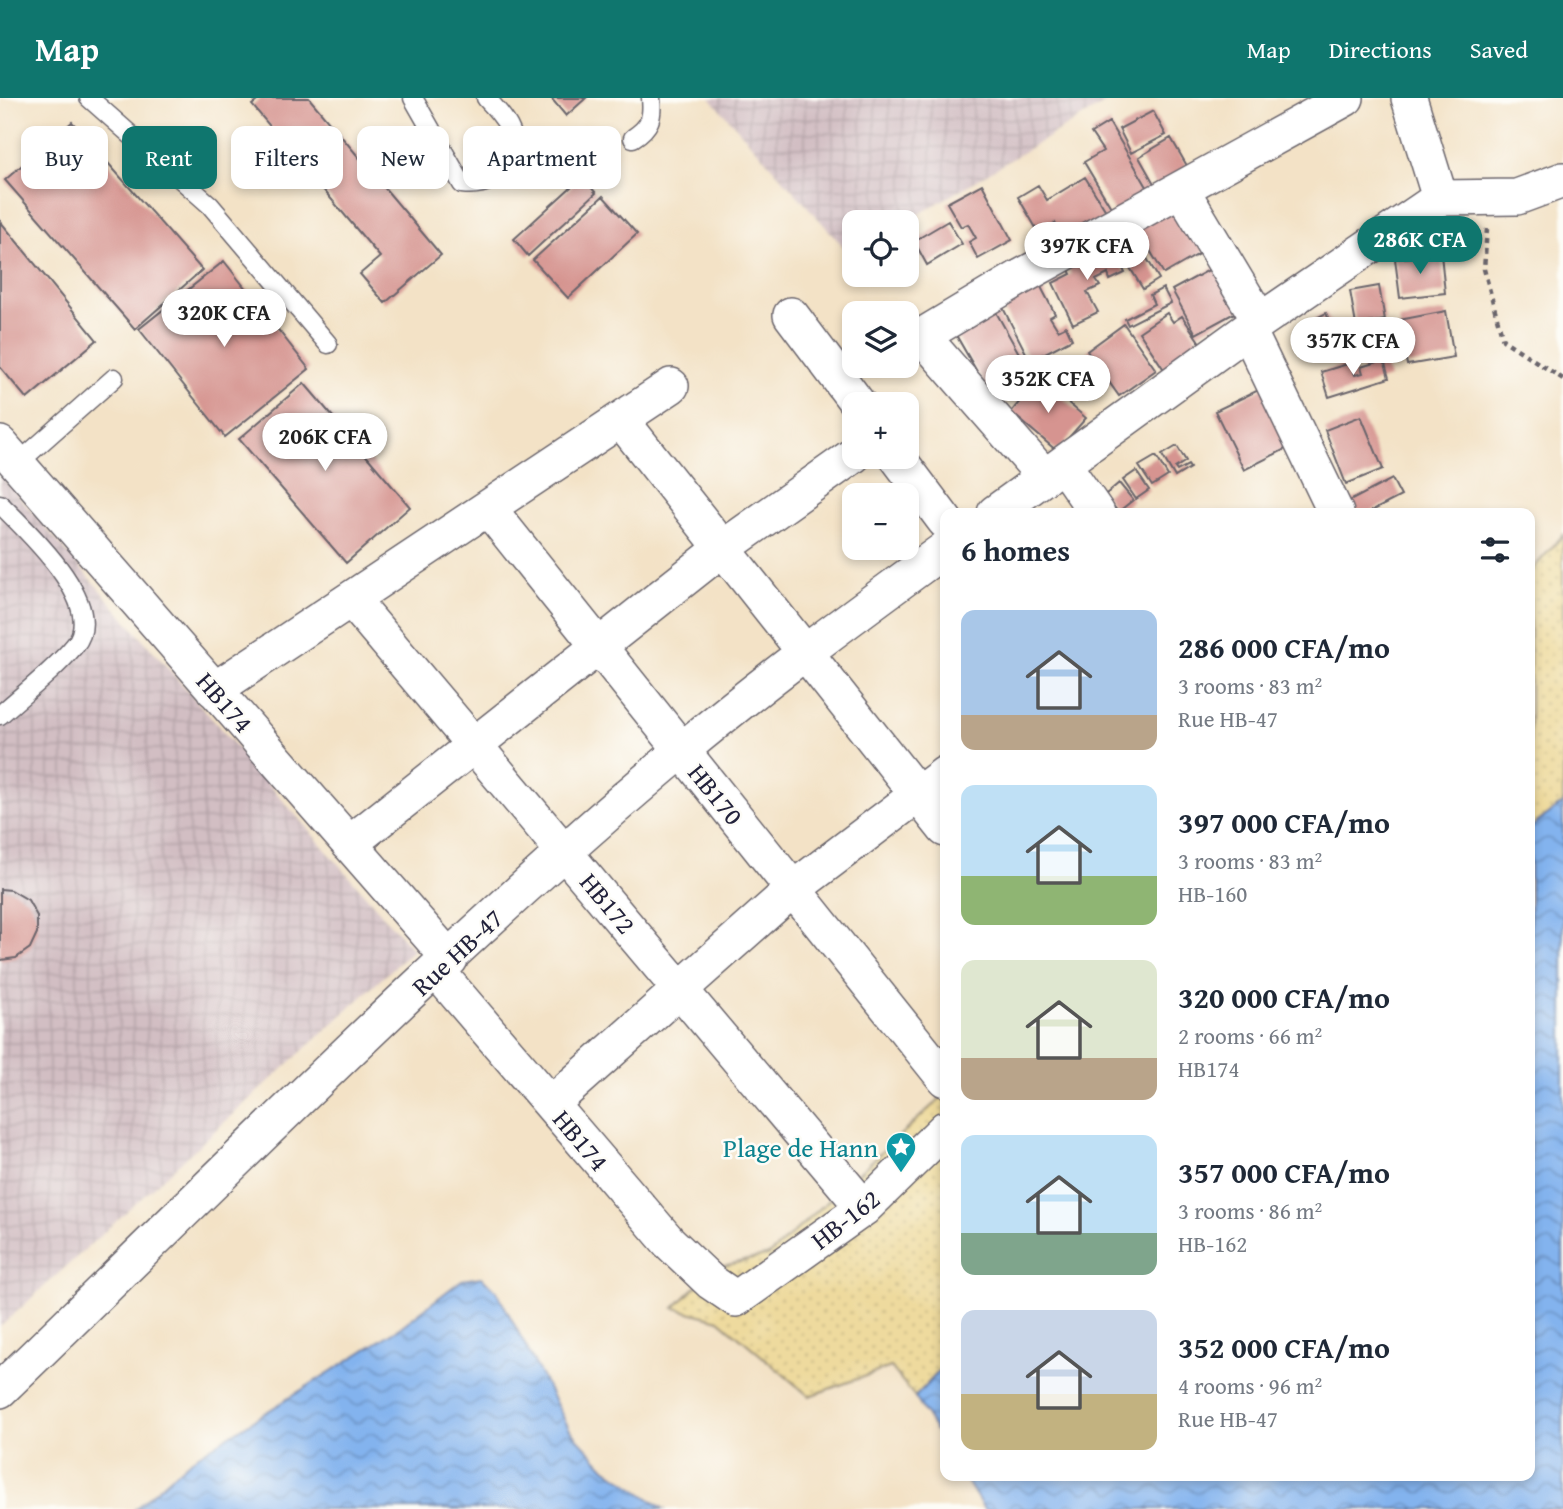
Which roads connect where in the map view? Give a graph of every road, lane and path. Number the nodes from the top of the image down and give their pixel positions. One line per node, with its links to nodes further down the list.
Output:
1 (89, 98): 14 (lane)
2 (413, 98): 3 (lane)
3 (486, 98)
4 (651, 98): 7 (lane)
5 (1346, 98): 9 (street)
6 (1409, 98): 10 (street)
7 (633, 138)
8 (1563, 180): 11 (street)
9 (1181, 189): 13 (street); 23 (street)
10 (1440, 198): 11 (street); 13 (street)
11 (1489, 200): 16 (path)
12 (791, 315): 18 (street)
13 (1254, 326): 23 (street); 28 (street)
14 (328, 344)
15 (114, 378): 20 (lane)
16 (1563, 379)
17 (671, 386): 19 (street)
18 (849, 392)
19 (621, 420): 25 (street); 31 (street)
20 (9, 454): 35 (street, HB174)
21 (842, 464): 31 (street)
22 (904, 469): 29 (street)
23 (1054, 470): 26 (street); 27 (street)
24 (0, 504): 36 (lane)
25 (488, 508): 32 (street); 33 (street, HB170)
26 (1002, 508)
27 (1092, 508)
28 (1334, 508)
29 (940, 534)
30 (940, 547): 34 (street, Rue HB-47)
31 (723, 548): 33 (street); 34 (street)
32 (351, 599): 35 (street); 37 (street, HB172)
33 (598, 647): 37 (street); 38 (street, HB170)
34 (804, 652): 38 (street, Rue HB-47); 40 (street)
35 (214, 690): 42 (street, HB174)
36 (0, 716)
37 (474, 745): 42 (street); 43 (street, HB172)
38 (682, 751): 43 (street, Rue HB-47); 44 (street, HB170)
39 (940, 778): 40 (street)
40 (917, 794): 41 (street); 44 (street)
41 (940, 823)
42 (349, 844): 45 (street, HB174)
43 (565, 852): 45 (street, Rue HB-47); 46 (street, HB172)
44 (793, 889): 46 (street); 47 (street, HB170)
45 (443, 964): 48 (street, HB174); 52 (street, Rue HB-47)
46 (680, 989): 48 (street); 50 (street, HB172)
47 (940, 1073)
48 (551, 1104): 51 (street, HB174)
49 (940, 1134): 50 (street, HB-162)
50 (864, 1208): 51 (street, HB-162)
51 (736, 1299)
52 (0, 1390)

